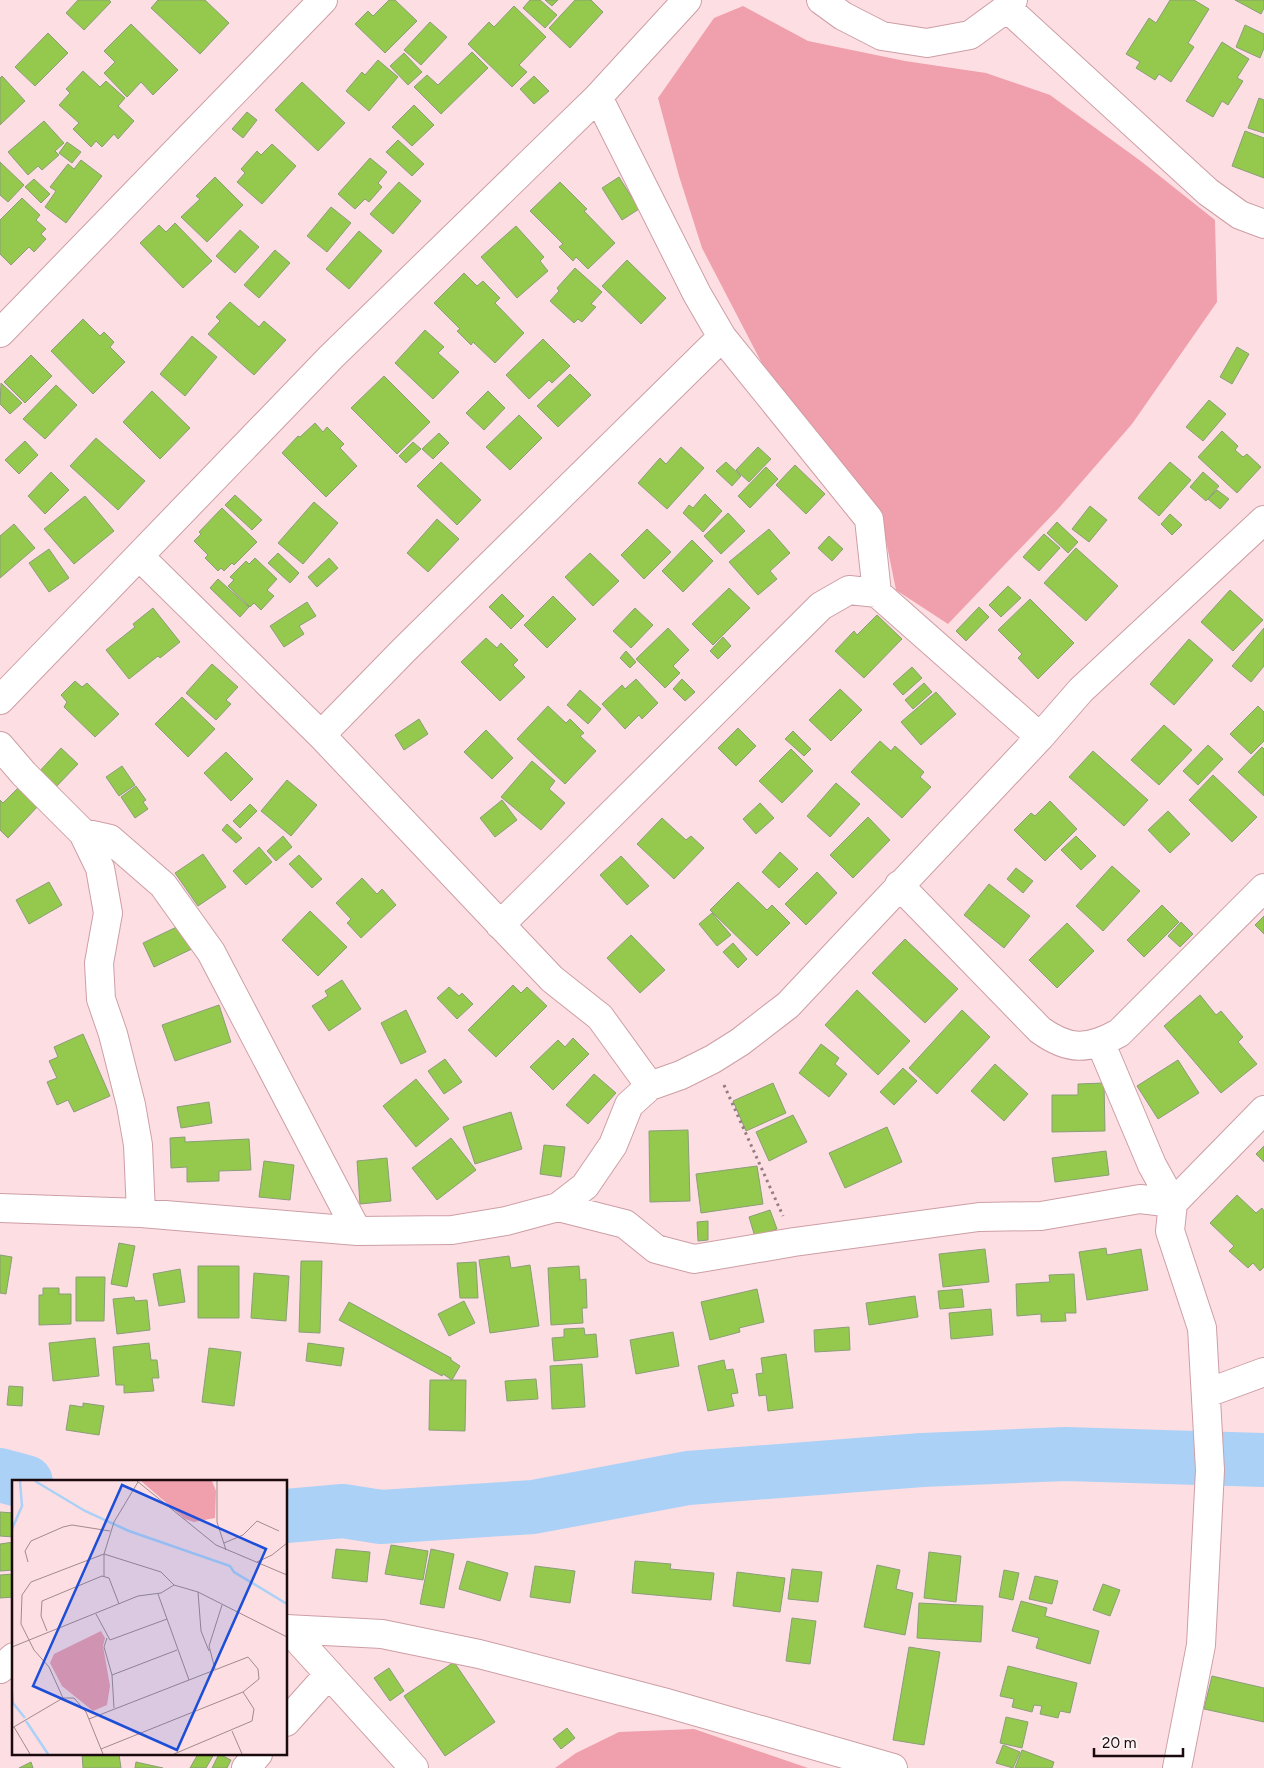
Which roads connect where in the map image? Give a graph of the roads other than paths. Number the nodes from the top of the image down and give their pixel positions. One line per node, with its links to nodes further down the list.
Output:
1 (323, 0): 7 (street)
2 (687, 0): 5 (street)
3 (821, 0): 4 (street)
4 (1010, 4): 6 (street)
5 (598, 97): 8 (street); 10 (street)
6 (1264, 224)
7 (0, 333)
8 (722, 337): 11 (street); 13 (street)
9 (1264, 520): 14 (street)
10 (139, 556): 12 (street); 13 (street)
11 (877, 593): 14 (street); 19 (street)
12 (0, 700)
13 (321, 735): 19 (street)
14 (1040, 737): 17 (street)
15 (0, 746): 16 (street)
16 (84, 832): 26 (street); 27 (street)
17 (899, 885): 20 (street); 21 (street)
18 (1264, 888): 20 (street)
19 (500, 925): 21 (street)
20 (1101, 1044): 23 (street)
21 (650, 1086): 24 (street)
22 (1264, 1110): 23 (street)
23 (1173, 1203): 24 (street); 29 (street)
24 (558, 1207): 27 (street)
25 (0, 1208): 26 (street)
26 (141, 1212): 27 (street)
27 (357, 1231)
28 (1264, 1372): 29 (street)
29 (1206, 1394): 40 (street)
30 (288, 1629): 39 (street)
31 (288, 1630): 34 (street)
32 (12, 1658): 33 (street)
33 (0, 1669)
34 (329, 1674): 35 (street); 38 (street)
35 (288, 1720)
36 (256, 1756): 37 (street)
37 (246, 1768)
38 (414, 1768)
39 (893, 1768)
40 (1177, 1768)

